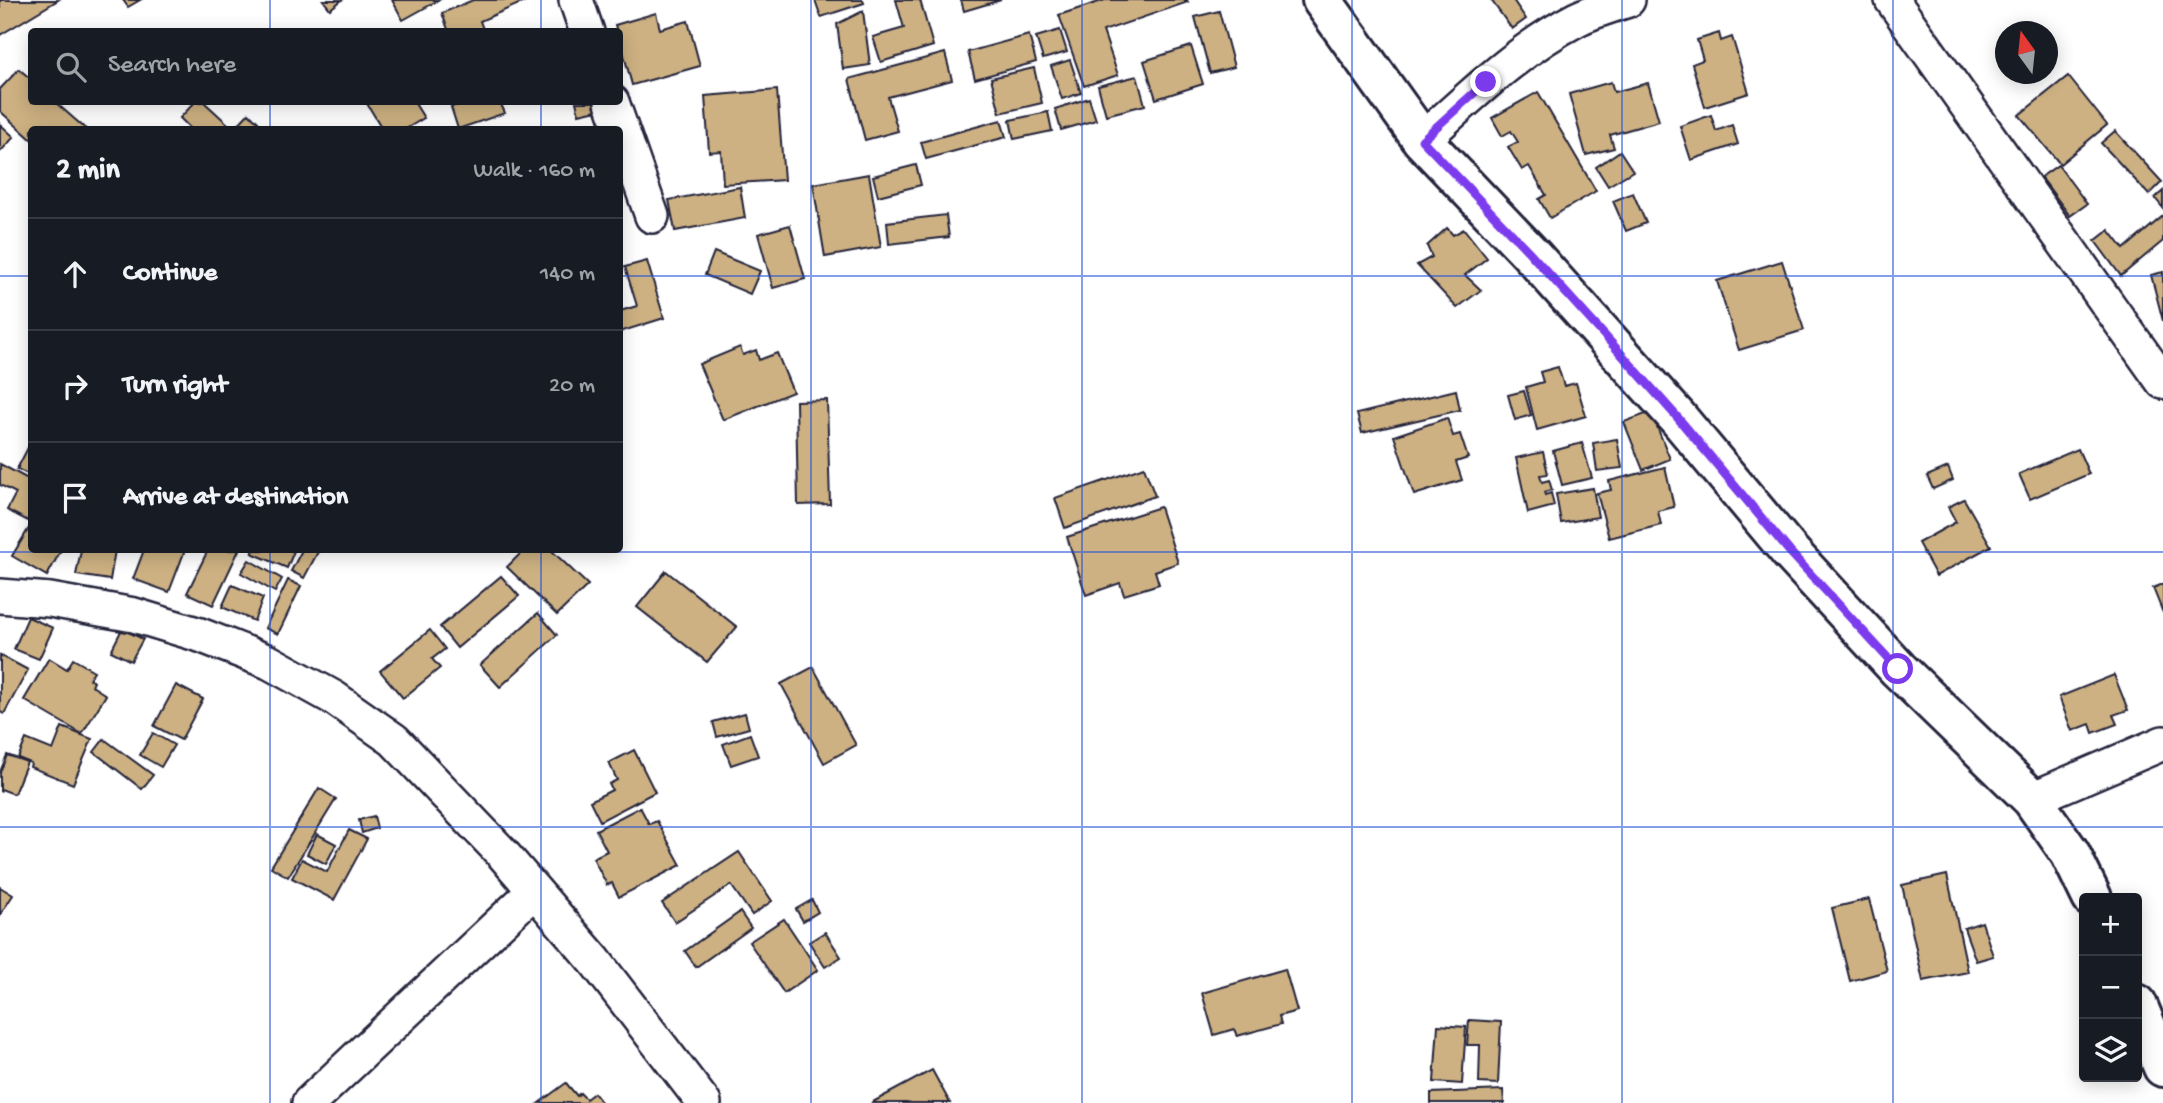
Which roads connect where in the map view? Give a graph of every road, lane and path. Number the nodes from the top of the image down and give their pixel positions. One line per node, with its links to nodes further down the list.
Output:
1 (576, 0): 5 (street)
2 (1322, 0): 9 (street)
3 (1628, 0): 9 (street)
4 (1892, 0): 11 (street)
5 (586, 28)
6 (613, 105): 7 (street)
7 (620, 126)
8 (623, 133): 10 (street)
9 (1422, 140): 14 (street)
10 (652, 216)
11 (2163, 382)
12 (0, 596): 15 (street)
13 (2163, 743): 14 (street)
14 (2032, 799): 16 (street)
15 (534, 891): 19 (street); 20 (street)
16 (2090, 893)
17 (2142, 1016): 18 (street)
18 (2163, 1067)
19 (309, 1103)
20 (704, 1103)

